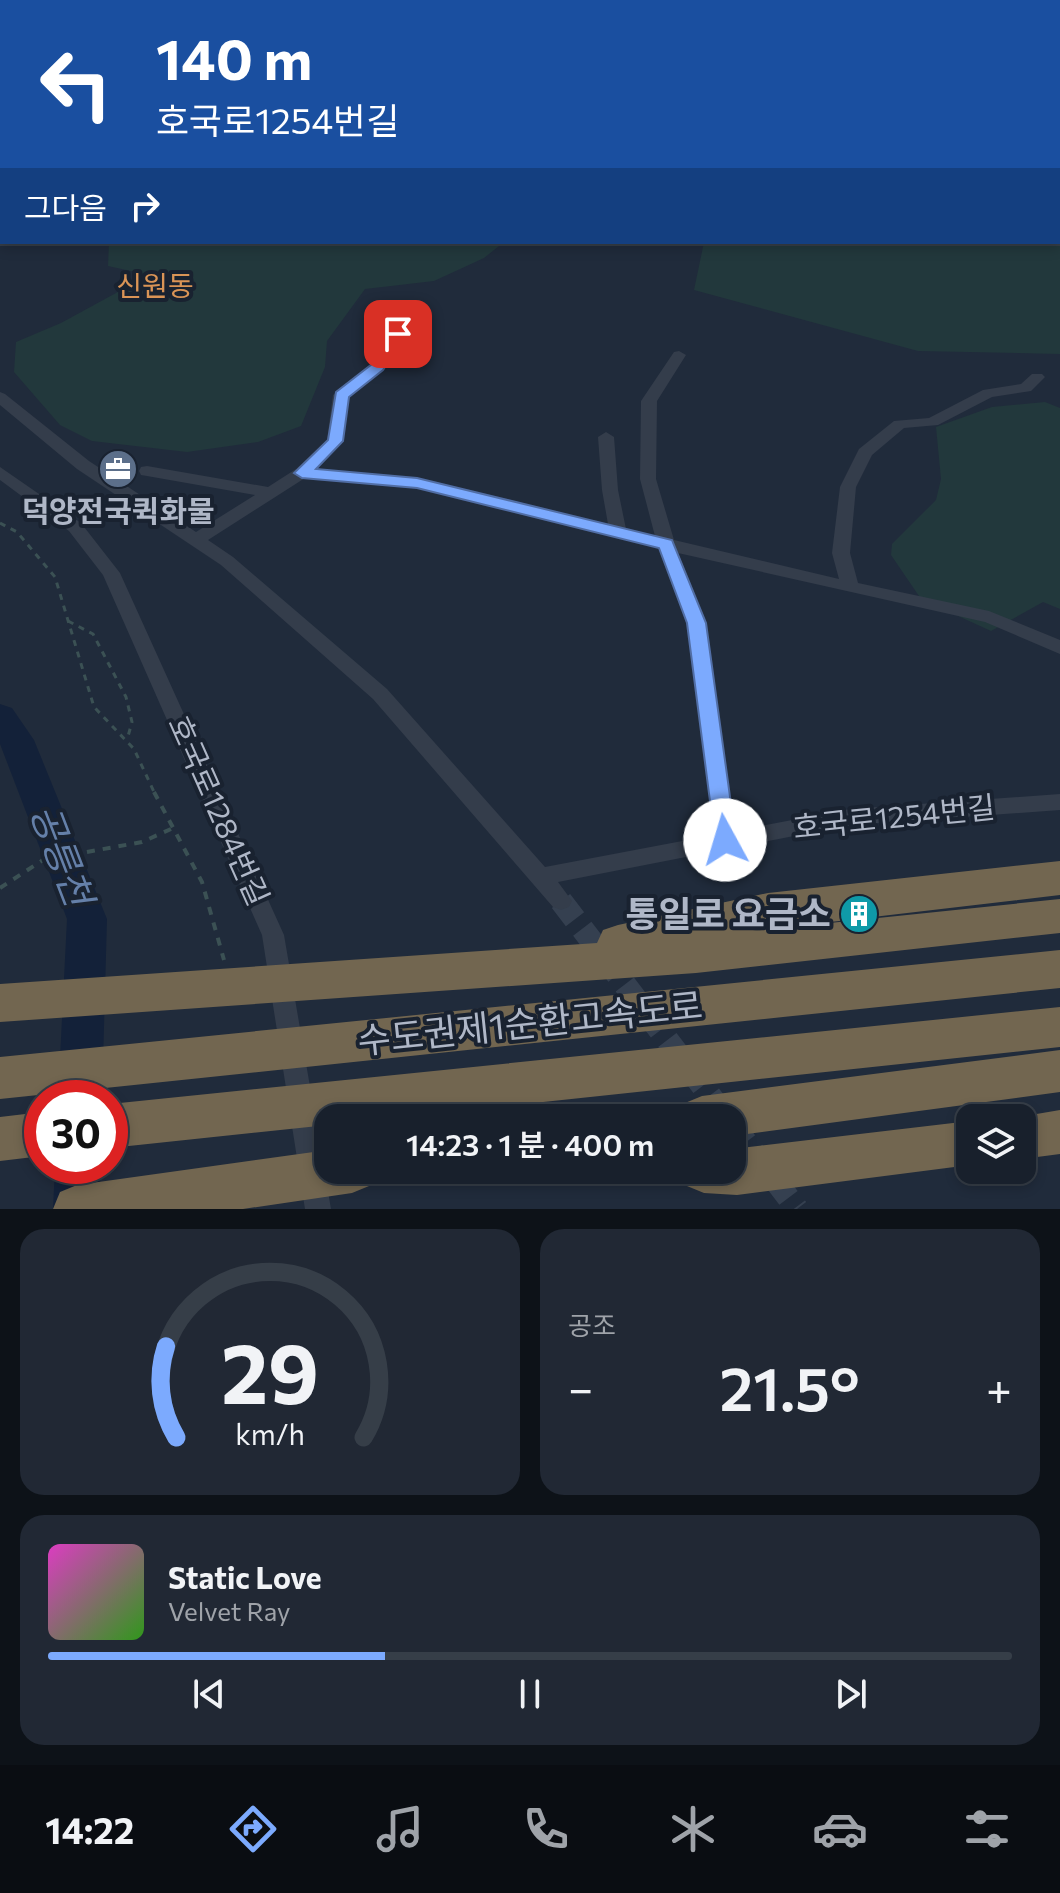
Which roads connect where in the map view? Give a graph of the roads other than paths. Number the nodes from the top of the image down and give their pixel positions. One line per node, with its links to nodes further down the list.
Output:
1 (398, 334): 8 (street)
2 (679, 355): 12 (street)
3 (1037, 377): 13 (street)
4 (0, 397): 11 (street)
5 (606, 437): 10 (street)
6 (147, 471): 9 (street)
7 (0, 472): 37 (street, 호국로1284번길)
8 (302, 473): 9 (street); 10 (street)
9 (270, 493): 11 (street)
10 (618, 532): 12 (street)
11 (195, 541): 17 (street)
12 (666, 544): 13 (street); 16 (street)
13 (850, 587): 14 (street)
14 (1060, 647)
15 (1060, 802): 16 (street, 호국로1254번길)
16 (725, 840): 17 (street, 호국로1254번길)
17 (540, 877): 19 (street)
18 (1060, 878): 21 (highway)
19 (561, 901)
20 (1060, 916): 21 (highway)
21 (507, 967): 23 (highway)
22 (1060, 969): 26 (highway, 수도권제1순환고속도로)
23 (0, 1003)
24 (1060, 1027): 28 (highway, 수도권제1순환고속도로)
25 (1060, 1071): 27 (highway)
26 (0, 1078)
27 (746, 1112)
28 (128, 1124)
29 (1060, 1132): 30 (highway)
30 (1036, 1135)
31 (24, 1136): 32 (highway)
32 (0, 1139)
33 (956, 1145): 34 (highway)
34 (746, 1171)
35 (314, 1175): 36 (highway)
36 (77, 1209)
37 (318, 1209)

